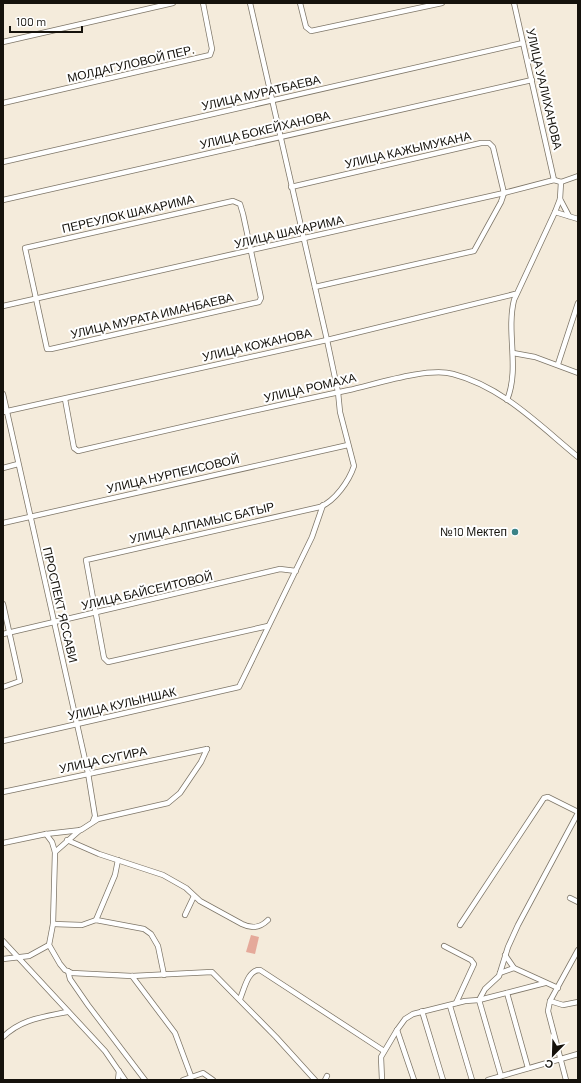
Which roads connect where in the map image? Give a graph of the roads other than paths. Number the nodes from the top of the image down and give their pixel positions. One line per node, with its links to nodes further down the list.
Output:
1 (173, 3): 7 (street)
2 (203, 3): 11 (street, МОЛДАГУЛОВОЙ ПЕР.)
3 (250, 3): 10 (street)
4 (300, 3): 5 (street)
5 (442, 3)
6 (514, 3): 8 (street, УЛИЦА УАЛИХАНОВА)
7 (3, 42)
8 (523, 43): 9 (street, УЛИЦА УАЛИХАНОВА); 10 (street, УЛИЦА МУРАТБАЕВА)
9 (532, 80): 12 (street, УЛИЦА БОКЕЙХАНОВА); 15 (street, УЛИЦА УАЛИХАНОВА)
10 (272, 101): 12 (street); 13 (street, УЛИЦА МУРАТБАЕВА)
11 (3, 103)
12 (280, 137): 17 (street); 20 (street, УЛИЦА БОКЕЙХАНОВА)
13 (3, 162)
14 (578, 176): 16 (street)
15 (554, 180): 16 (street); 18 (street, УЛИЦА ШАКАРИМА)
16 (561, 182): 19 (street)
17 (291, 187): 18 (street, УЛИЦА КАЖЫМУКАНА); 24 (street)
18 (504, 193): 24 (street, УЛИЦА ШАКАРИМА); 26 (street)
19 (560, 199): 21 (street); 22 (street)
20 (3, 200)
21 (555, 212): 22 (street); 27 (street)
22 (569, 216): 23 (street)
23 (578, 219)
24 (303, 238): 25 (street, УЛИЦА ШАКАРИМА); 26 (street)
25 (250, 251): 28 (street, УЛИЦА ШАКАРИМА); 28 (street, УЛИЦА МУРАТА ИМАНБАЕВА); 28 (street, ПЕРЕУЛОК ШАКАРИМА)
26 (315, 287): 31 (street)
27 (515, 294): 31 (street, УЛИЦА КОЖАНОВА); 32 (street)
28 (36, 300): 30 (street, УЛИЦА ШАКАРИМА)
29 (578, 303): 33 (street)
30 (3, 306)
31 (327, 340): 35 (street); 37 (street, УЛИЦА КОЖАНОВА)
32 (513, 353): 33 (street); 38 (street)
33 (558, 364): 34 (street)
34 (578, 373)
35 (338, 392): 37 (street, УЛИЦА РОМАХА); 38 (street, УЛИЦА РОМАХА); 40 (street)
36 (3, 394): 39 (street, ПРОСПЕКТ ЯССАВИ)
37 (65, 399): 39 (street, УЛИЦА КОЖАНОВА)
38 (507, 400): 41 (street, УЛИЦА РОМАХА)
39 (5, 412): 42 (street, ПРОСПЕКТ ЯССАВИ)
40 (348, 445): 44 (street); 45 (street, УЛИЦА НУРПЕИСОВОЙ)
41 (578, 457)
42 (18, 464): 43 (street); 45 (street, ПРОСПЕКТ ЯССАВИ)
43 (3, 468)
44 (323, 505): 47 (street); 49 (street, УЛИЦА АЛПАМЫС БАТЫР)
45 (30, 517): 46 (street, УЛИЦА НУРПЕИСОВОЙ); 50 (street, ПРОСПЕКТ ЯССАВИ)
46 (3, 523)
47 (296, 571): 49 (street, УЛИЦА БАЙСЕИТОВОЙ); 51 (street)
48 (3, 604): 52 (street)
49 (96, 613): 50 (street, УЛИЦА БАЙСЕИТОВОЙ); 51 (street)
50 (53, 622): 52 (street, УЛИЦА БАЙСЕИТОВОЙ); 55 (street, ПРОСПЕКТ ЯССАВИ)
51 (268, 626): 55 (street, УЛИЦА КУЛЫНШАК)
52 (10, 633): 53 (street, УЛИЦА БАЙСЕИТОВОЙ); 54 (street)
53 (3, 634)
54 (3, 687)
55 (77, 725): 56 (street, УЛИЦА КУЛЫНШАК); 57 (street, ПРОСПЕКТ ЯССАВИ)
56 (3, 741)
57 (88, 773): 58 (street, УЛИЦА СУГИРА); 60 (street, ПРОСПЕКТ ЯССАВИ); 60 (street, УЛИЦА СУГИРА)
58 (3, 792)
59 (578, 812): 74 (street); 79 (street)
60 (93, 821): 61 (street)
61 (81, 830): 62 (street); 63 (street)
62 (46, 834): 64 (street); 65 (street)
63 (67, 840): 65 (street); 66 (street)
64 (3, 843)
65 (55, 852): 73 (street)
66 (118, 860): 67 (street); 71 (street)
67 (194, 896): 70 (street); 72 (street)
68 (570, 898): 69 (street)
69 (578, 902)
70 (185, 915)
71 (96, 920): 73 (street); 85 (street)
72 (268, 920)
73 (54, 924): 76 (street)
74 (460, 925)
75 (3, 941): 80 (street)
76 (49, 945): 80 (street); 83 (street)
77 (444, 946): 94 (street)
78 (578, 950): 88 (street)
79 (505, 955): 82 (street); 84 (street)
80 (19, 958): 81 (street); 97 (street)
81 (3, 959)
82 (514, 968): 84 (street); 87 (street)
83 (68, 971): 86 (street); 109 (street)
84 (500, 973): 91 (street)
85 (164, 975): 86 (street); 90 (street)
86 (132, 976): 105 (street)
87 (545, 983): 88 (street); 89 (street)
88 (558, 988): 92 (street)
89 (506, 993): 91 (street); 103 (street)
90 (240, 999): 100 (street); 112 (street)
91 (479, 1000): 94 (street); 106 (street)
92 (550, 1001): 93 (street); 102 (street)
93 (578, 1002)
94 (456, 1003): 95 (street)
95 (450, 1006): 96 (street); 116 (street)
96 (422, 1011): 98 (street); 115 (street)
97 (67, 1012): 99 (street); 104 (street)
98 (397, 1030): 100 (street); 114 (street)
99 (3, 1037)
100 (384, 1051): 113 (street)
101 (578, 1054): 102 (street)
102 (560, 1059): 103 (street); 118 (street)
103 (528, 1068): 106 (street)
104 (119, 1071): 107 (street); 108 (street)
105 (191, 1076): 110 (street); 111 (street)
106 (501, 1076): 117 (street)
107 (118, 1080)
108 (125, 1080)
109 (145, 1080)
110 (183, 1080)
111 (213, 1080)
112 (315, 1080)
113 (382, 1080)
114 (414, 1080)
115 (444, 1080)
116 (472, 1080)
117 (488, 1080)
118 (566, 1080)

